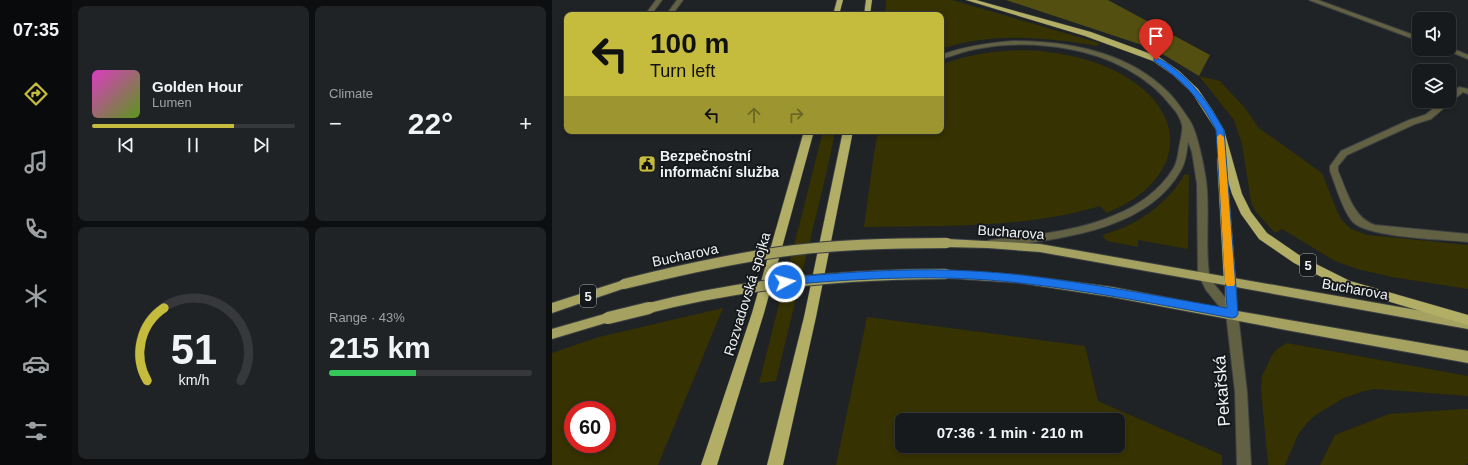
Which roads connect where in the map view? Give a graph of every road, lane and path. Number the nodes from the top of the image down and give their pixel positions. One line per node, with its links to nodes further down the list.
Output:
1 (659, 0): 7 (street)
2 (680, 0): 8 (street)
3 (840, 0): 9 (highway)
4 (869, 0): 10 (highway)
5 (969, 0): 19 (highway, 5)
6 (1312, 0): 11 (street)
7 (650, 12)
8 (671, 12)
9 (837, 12)
10 (868, 12)
11 (1412, 36)
12 (1456, 52): 14 (street)
13 (944, 56): 18 (street)
14 (1468, 57)
15 (1465, 90): 16 (street)
16 (1456, 96)
17 (1440, 108): 24 (street)
18 (1187, 123): 25 (street); 26 (street)
19 (1220, 130): 27 (highway); 30 (highway, 5)
20 (808, 134): 34 (highway, Rozvadovská spojka)
21 (848, 134): 23 (highway)
22 (851, 134): 23 (street)
23 (844, 157): 35 (highway)
24 (1468, 238)
25 (988, 244): 26 (main road, Bucharova / 5); 28 (main road, Bucharova / 5, bridge)
26 (1204, 277): 27 (main road, Bucharova / 5); 29 (street)
27 (1230, 283): 29 (main road); 31 (main road, Bucharova / 5)
28 (552, 308)
29 (1232, 314): 32 (main road, 5, bridge); 33 (main road, 5); 36 (street, Pekařská)
30 (1468, 320)
31 (1468, 324)
32 (552, 334)
33 (1468, 356)
34 (709, 465)
35 (775, 465)
36 (1244, 465)

